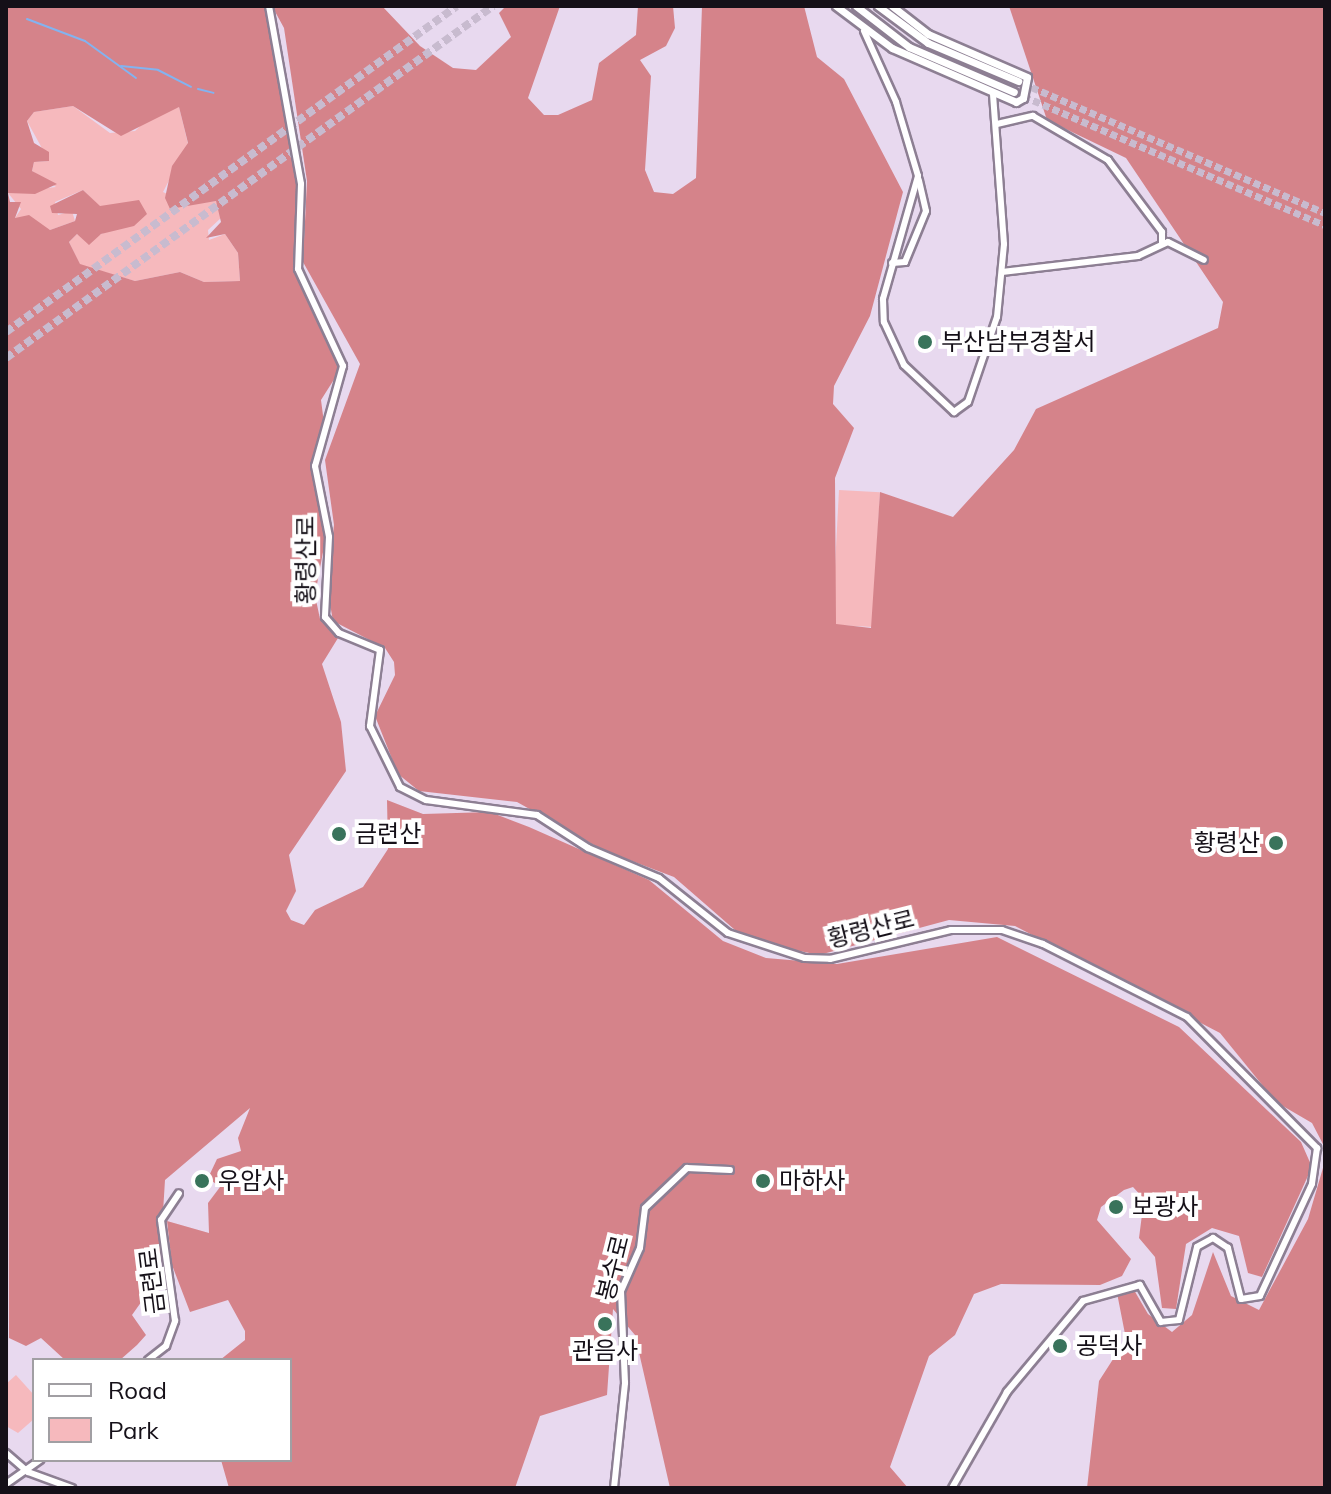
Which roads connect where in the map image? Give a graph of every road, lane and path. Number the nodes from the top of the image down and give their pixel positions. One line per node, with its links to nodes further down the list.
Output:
1 (269, 6): 25 (street, 황령산로)
2 (836, 6): 6 (main road)
3 (856, 6): 8 (main road)
4 (878, 6): 7 (main road)
5 (892, 6): 9 (main road)
6 (864, 31): 9 (main road); 11 (street)
7 (1018, 81)
8 (1014, 92)
9 (993, 93): 10 (street)
10 (997, 124): 12 (street); 15 (street)
11 (918, 176): 14 (street); 14 (street)
12 (1162, 244): 13 (street); 15 (street)
13 (1204, 260)
14 (892, 263): 15 (street)
15 (1002, 272)
16 (730, 1170): 24 (street, 봉수로)
17 (179, 1193): 18 (street, 금련로)
18 (151, 1358)
19 (6, 1453): 21 (street)
20 (35, 1462): 21 (street)
21 (22, 1467): 22 (street); 23 (street)
22 (6, 1484)
23 (72, 1488)
24 (614, 1488)
25 (952, 1488)

